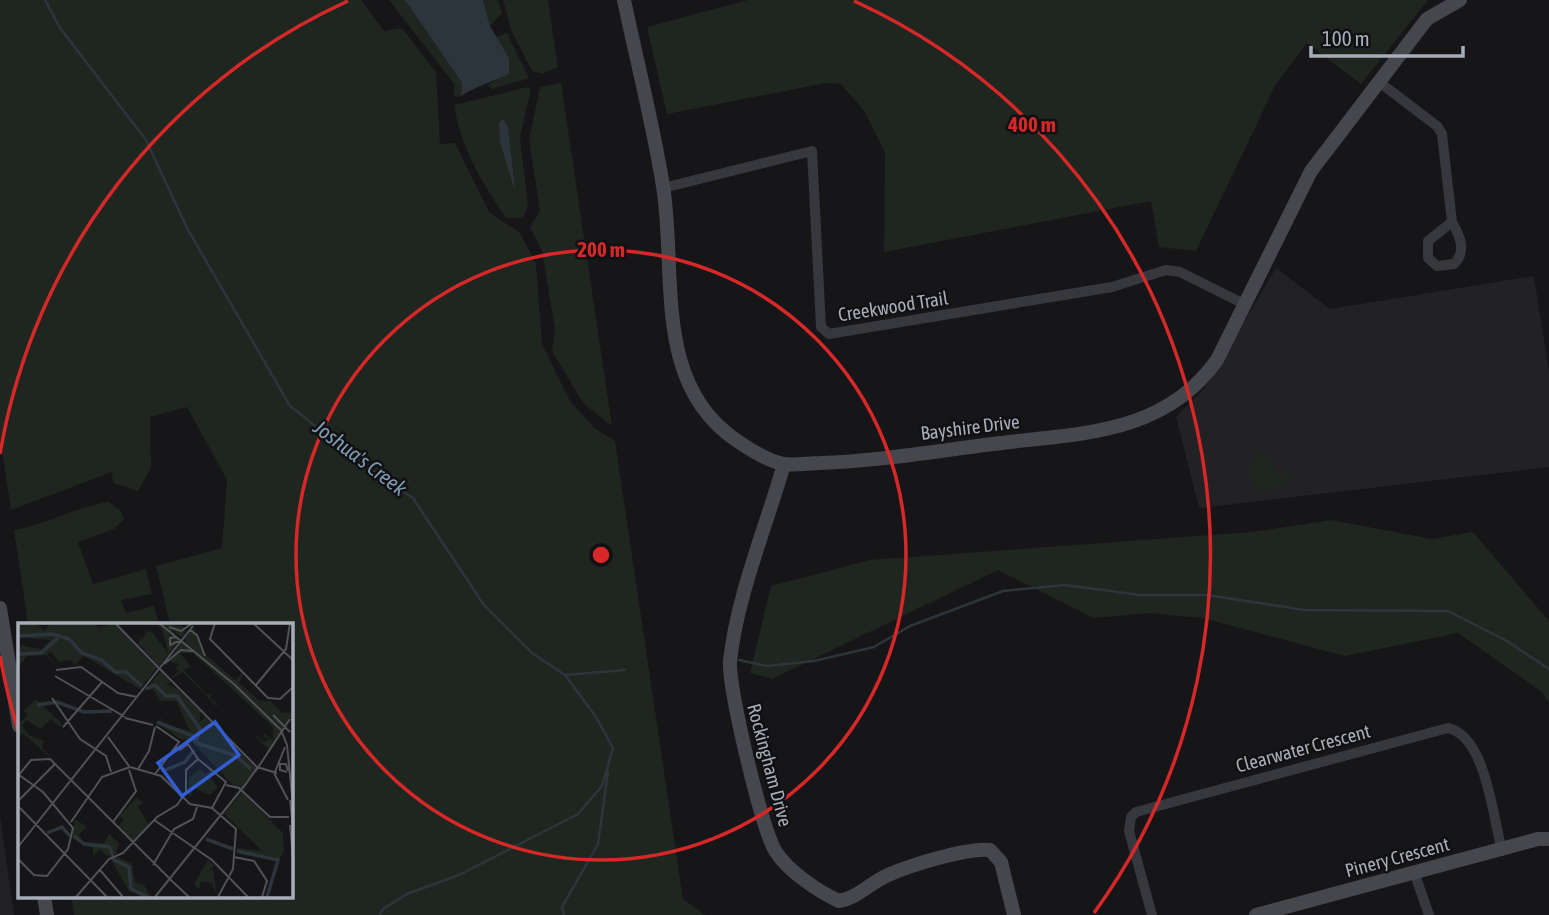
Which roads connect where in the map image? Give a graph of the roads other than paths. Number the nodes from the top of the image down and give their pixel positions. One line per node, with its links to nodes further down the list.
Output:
1 (624, 0): 4 (street, Bayshire Drive)
2 (1460, 0): 3 (street, Bayshire Drive)
3 (1378, 82): 5 (street); 6 (street, Bayshire Drive)
4 (663, 188): 6 (street, Creekwood Trail); 7 (street, Bayshire Drive)
5 (1452, 222): 5 (street)
6 (1247, 305): 7 (street, Bayshire Drive)
7 (783, 464): 14 (street, Rockingham Drive)
8 (0, 608): 9 (street)
9 (18, 720)
10 (1549, 839): 11 (street, Pinery Crescent)
11 (1502, 851): 12 (street, Pinery Crescent); 15 (street, Clearwater Crescent)
12 (1413, 872): 13 (street, Pinery Crescent); 17 (street)
13 (1287, 911): 16 (street, Pinery Crescent)
14 (1014, 915)
15 (1152, 915)
16 (1255, 915)
17 (1429, 915)

